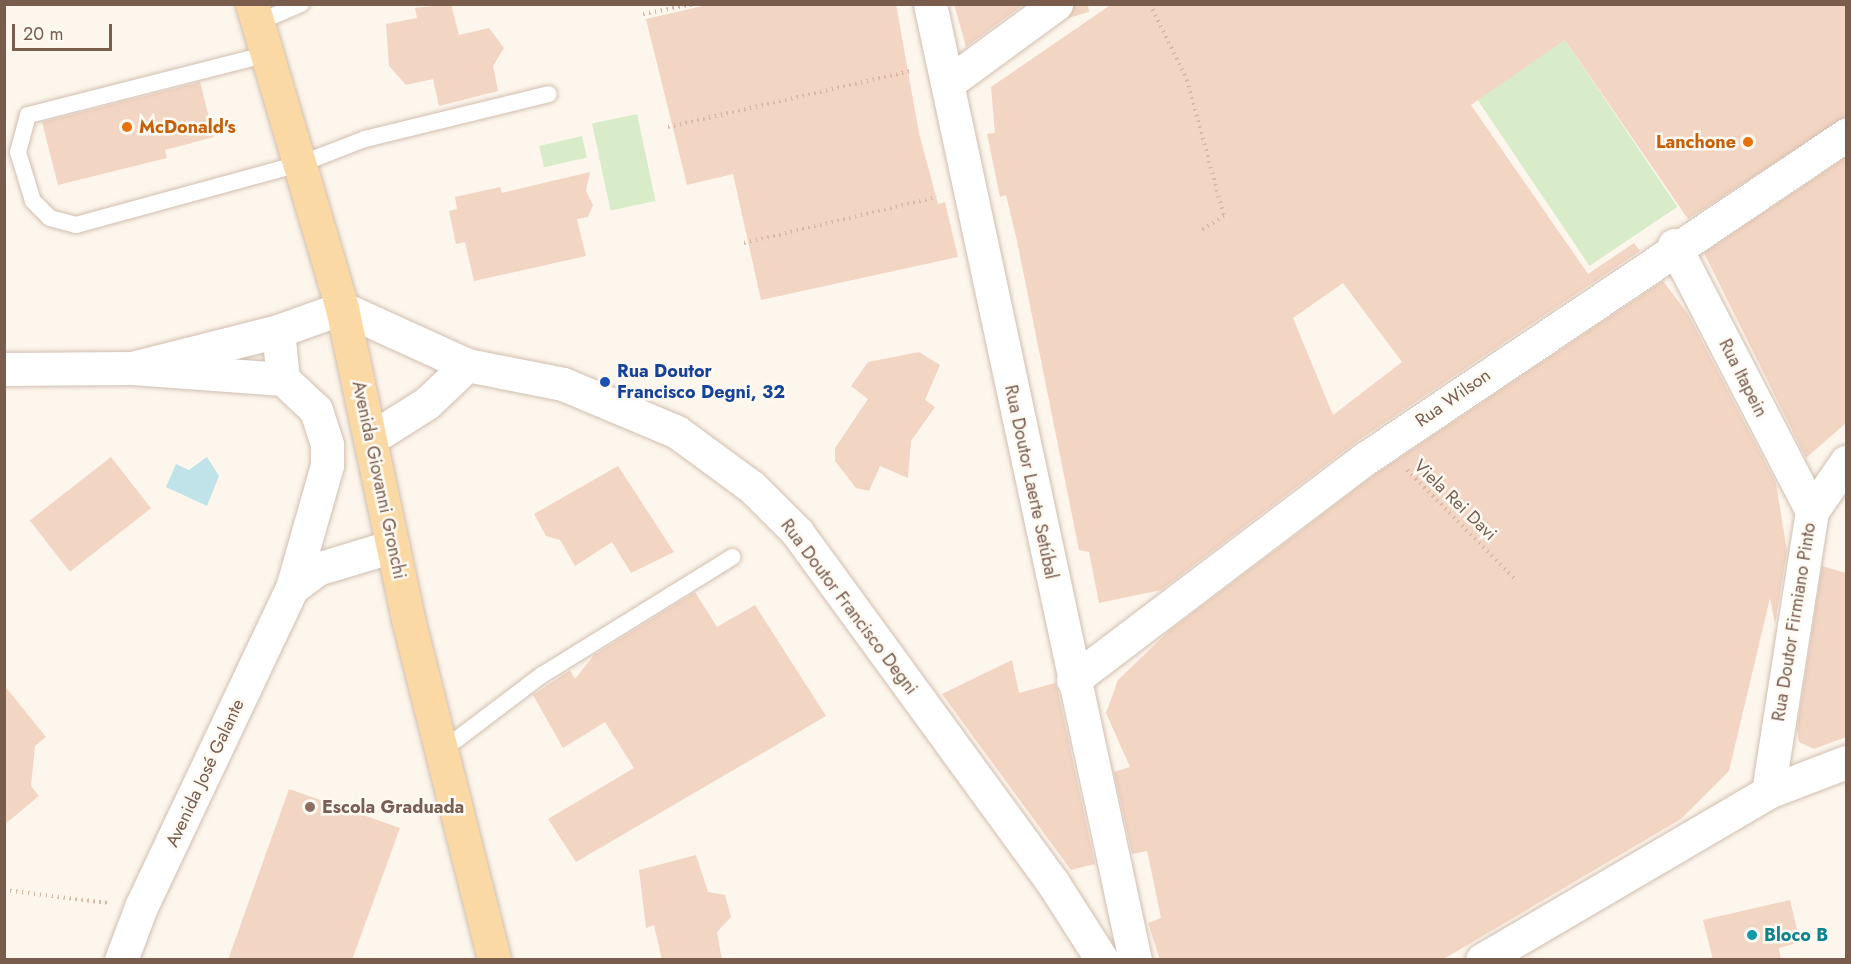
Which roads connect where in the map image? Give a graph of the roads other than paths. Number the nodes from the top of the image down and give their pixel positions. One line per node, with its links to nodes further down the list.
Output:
1 (301, 4): 4 (lane)
2 (930, 4): 6 (street, Rua Doutor Laerte Setúbal)
3 (1056, 4): 6 (street)
4 (255, 14): 5 (main road, Avenida Giovanni Gronchi)
5 (268, 54): 9 (main road, Avenida Giovanni Gronchi); 9 (lane)
6 (946, 73): 23 (street, Rua Doutor Laerte Setúbal)
7 (549, 94): 9 (lane)
8 (1846, 135): 10 (street, Rua Wilson)
9 (303, 163): 11 (main road, Avenida Giovanni Gronchi)
10 (1674, 246): 19 (street, Rua Itapein); 23 (street, Rua Wilson)
11 (342, 308): 12 (street); 13 (street, Rua Doutor Francisco Degni); 17 (main road, Avenida Giovanni Gronchi)
12 (278, 331): 14 (street); 16 (street)
13 (466, 365): 17 (street); 29 (street, Rua Doutor Francisco Degni)
14 (132, 368): 15 (street); 16 (street)
15 (4, 369)
16 (283, 379): 22 (street, Avenida José Galante)
17 (370, 439): 20 (main road, Avenida Giovanni Gronchi)
18 (1846, 462): 19 (street, Rua Doutor Firmiano Pinto)
19 (1812, 511): 26 (street, Rua Doutor Firmiano Pinto)
20 (393, 546): 22 (street, Avenida José Galante); 24 (main road, Avenida Giovanni Gronchi)
21 (732, 557): 24 (lane)
22 (292, 588): 27 (street, Avenida José Galante)
23 (1072, 680): 30 (street, Rua Doutor Laerte Setúbal)
24 (444, 749): 28 (main road, Avenida Giovanni Gronchi)
25 (1846, 762): 26 (street)
26 (1768, 792): 31 (street)
27 (121, 960)
28 (494, 960)
29 (1102, 960)
30 (1135, 960)
31 (1482, 960)

